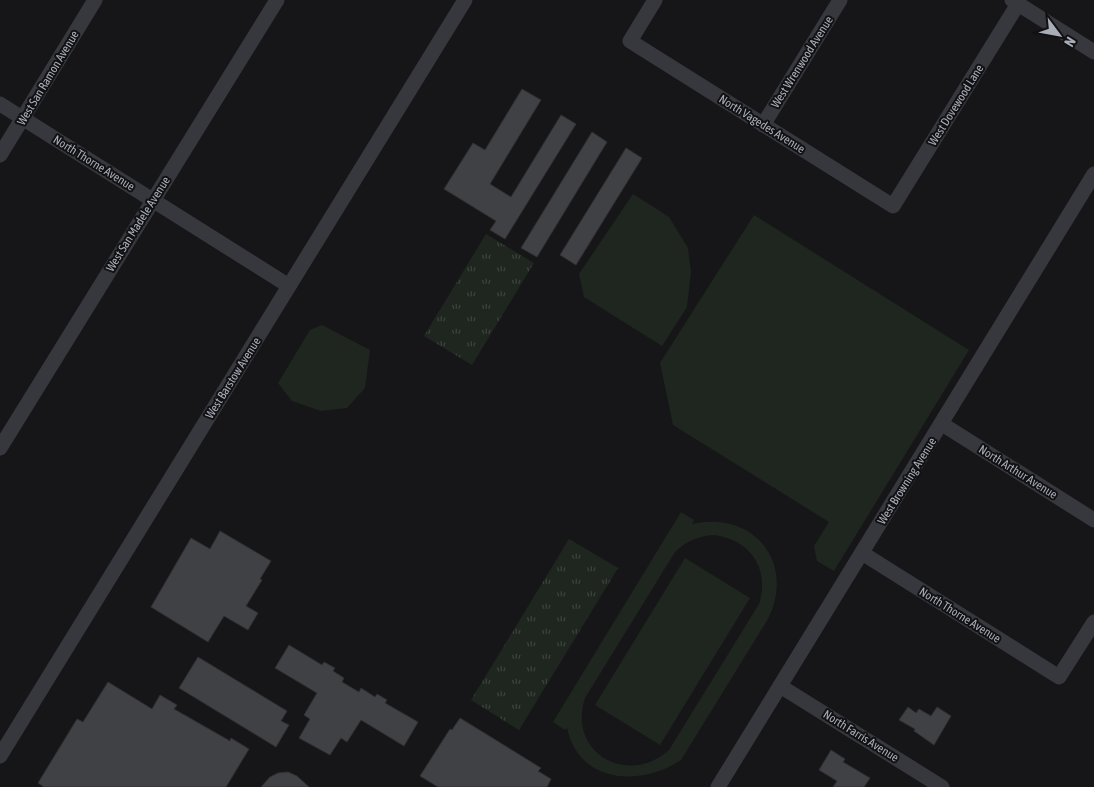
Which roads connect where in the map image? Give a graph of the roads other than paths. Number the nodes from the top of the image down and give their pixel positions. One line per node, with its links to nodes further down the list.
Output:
1 (95, 0): 9 (street, West San Ramon Avenue)
2 (277, 0): 13 (street, West San Madele Avenue)
3 (465, 0): 15 (street, West Barstow Avenue)
4 (656, 0): 10 (street, North Vagedes Avenue)
5 (840, 0): 10 (street, West Wrenwood Avenue)
6 (1015, 2): 7 (street); 14 (street, West Dovewood Lane)
7 (1094, 52)
8 (0, 104): 9 (street, North Thorne Avenue)
9 (23, 118): 11 (street, West San Ramon Avenue); 13 (street, North Thorne Avenue)
10 (763, 125): 14 (street, North Vagedes Avenue)
11 (0, 155)
12 (1094, 174): 16 (street, West Browning Avenue)
13 (153, 200): 15 (street, North Thorne Avenue); 17 (street, West San Madele Avenue)
14 (894, 206)
15 (289, 286): 22 (street, West Barstow Avenue)
16 (942, 424): 18 (street, North Arthur Avenue); 19 (street, West Browning Avenue)
17 (0, 448)
18 (1094, 520)
19 (862, 553): 20 (street, North Thorne Avenue); 21 (street, West Browning Avenue)
20 (1094, 622)
21 (780, 686): 23 (street, West Browning Avenue); 24 (street, North Farris Avenue)
22 (0, 756)
23 (718, 787)
24 (942, 787)

